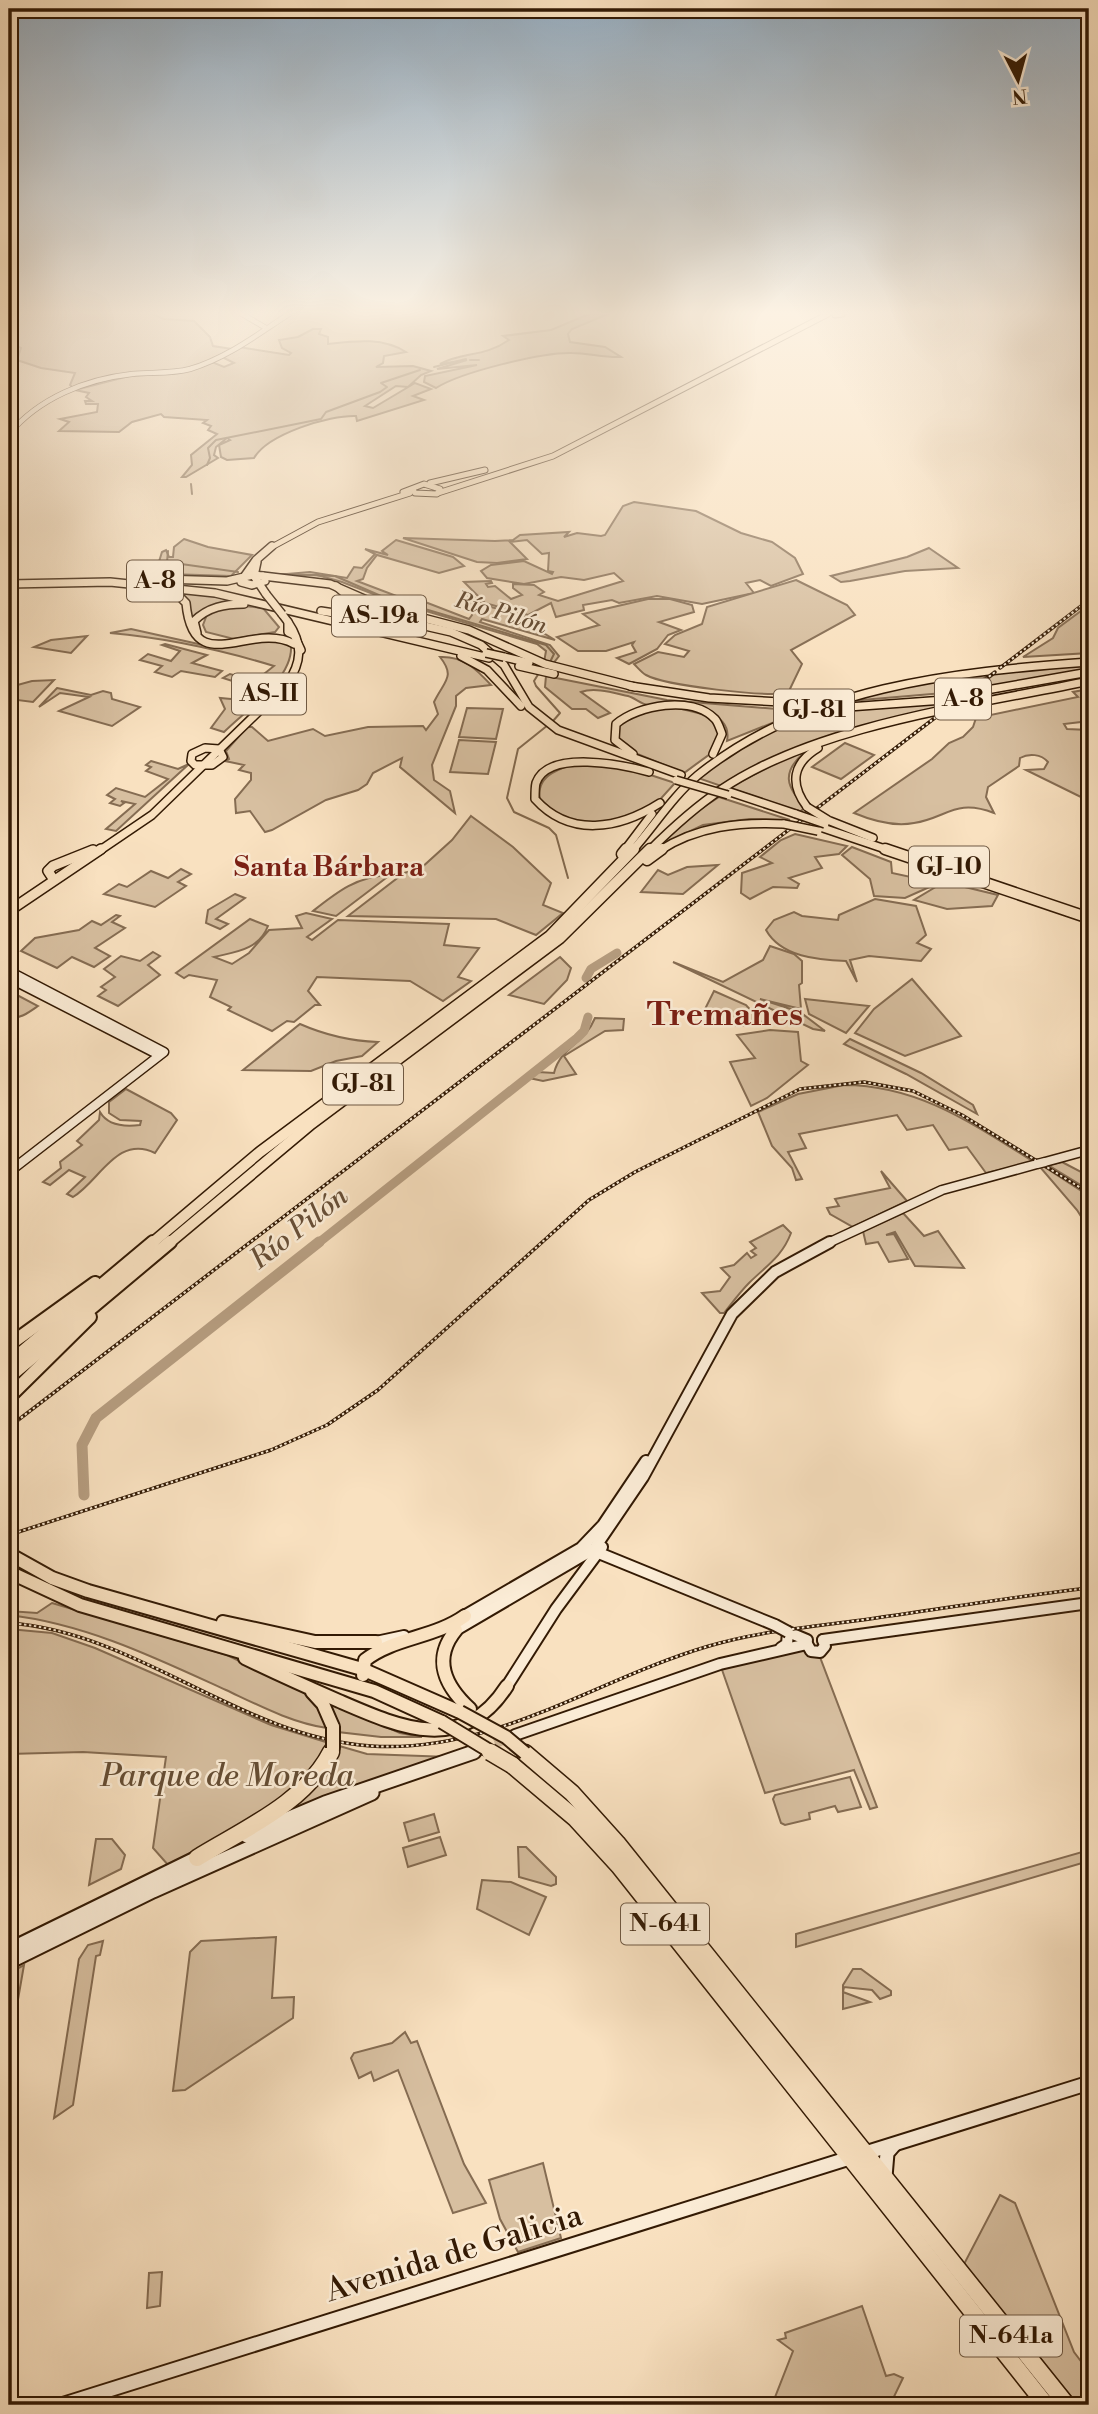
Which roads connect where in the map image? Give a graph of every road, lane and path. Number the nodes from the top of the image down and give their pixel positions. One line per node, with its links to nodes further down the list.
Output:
1 (607, 427): 2 (highway)
2 (564, 449): 3 (highway); 4 (highway)
3 (426, 484): 4 (highway); 5 (highway)
4 (438, 488): 5 (highway)
5 (416, 493): 6 (highway); 6 (highway)
6 (306, 530): 7 (highway)
7 (254, 562): 8 (highway); 11 (highway, AS-II)
8 (249, 575): 9 (highway); 11 (highway, AS-II); 11 (highway)
9 (54, 581): 10 (highway, A-8); 13 (highway, A-8); 14 (highway, A-8); 18 (highway)
10 (9, 582)
11 (264, 584): 12 (highway, AS-19a); 14 (highway, AS-II, bridge); 15 (highway, AS-II)
12 (336, 586): 16 (highway, AS-19a); 24 (highway)
13 (300, 607): 16 (highway); 22 (highway, A-8)
14 (284, 611): 15 (highway, AS-II); 18 (highway); 20 (highway, A-8)
15 (285, 623): 17 (highway); 18 (highway); 21 (main road, AS-II)
16 (432, 627): 28 (highway, AS-19a)
17 (288, 632): 18 (highway); 19 (main road, AS-II); 21 (highway)
18 (274, 635): 19 (highway)
19 (294, 643): 30 (main road, AS-II)
20 (422, 643): 22 (highway, A-8); 28 (highway, AS-19a)
21 (302, 650): 30 (main road, AS-II)
22 (488, 655): 24 (highway, A-8, bridge)
23 (1089, 662): 27 (highway, GJ-81)
24 (530, 664): 25 (highway, A-8)
25 (557, 671): 26 (highway, A-8, bridge); 27 (highway, A-8)
26 (1089, 677): 27 (highway, A-8, bridge); 29 (highway, GJ-81)
27 (804, 711): 31 (highway); 38 (highway, GJ-81)
28 (536, 718): 33 (highway)
29 (897, 720): 36 (highway, bridge); 39 (highway, GJ-81)
30 (212, 748): 32 (main road); 32 (main road)
31 (713, 754): 33 (highway); 35 (highway)
32 (198, 765): 41 (main road); 42 (main road)
33 (680, 777): 34 (highway, bridge); 34 (highway, bridge); 35 (highway)
34 (729, 794): 36 (highway, bridge)
35 (660, 803): 38 (highway)
36 (824, 826): 37 (highway); 37 (highway, GJ-10); 39 (highway, bridge); 44 (highway, GJ-10)
37 (932, 866): 44 (highway, GJ-10)
38 (601, 886): 40 (highway, GJ-81)
39 (605, 896): 40 (highway, GJ-81)
40 (595, 900): 43 (highway, GJ-81)
41 (9, 904)
42 (9, 911)
43 (583, 912): 51 (highway, GJ-81); 52 (highway, GJ-81)
44 (1073, 913): 45 (highway, GJ-10)
45 (1089, 918)
46 (9, 971): 48 (street)
47 (9, 978): 48 (street)
48 (162, 1054): 50 (street)
49 (1089, 1150): 57 (street)
50 (9, 1172)
51 (157, 1238): 53 (highway); 54 (highway, GJ-81)
52 (147, 1261): 55 (highway, GJ-81); 56 (highway)
53 (9, 1345)
54 (10, 1362)
55 (9, 1377)
56 (9, 1397)
57 (660, 1443): 58 (street); 59 (street)
58 (582, 1548): 59 (street); 64 (street)
59 (597, 1550): 65 (street); 66 (street, bridge); 72 (street)
60 (9, 1554): 63 (highway, N-641)
61 (9, 1572): 69 (highway, N-641)
62 (1089, 1603): 68 (street)
63 (176, 1616): 67 (highway); 71 (highway, N-641)
64 (465, 1616): 67 (street); 71 (highway)
65 (456, 1630): 75 (highway)
66 (788, 1632): 68 (street); 70 (street)
67 (376, 1642)
68 (807, 1642): 70 (street)
69 (217, 1645): 73 (highway); 74 (highway, N-641)
70 (780, 1649): 76 (street)
71 (362, 1670): 74 (highway); 75 (highway, N-641)
72 (507, 1686): 73 (highway)
73 (310, 1689): 79 (highway, bridge)
74 (374, 1691): 84 (highway, N-641, bridge)
75 (465, 1710): 76 (highway, N-641, bridge)
76 (510, 1736): 84 (highway, N-641, bridge)
77 (476, 1751): 78 (street)
78 (426, 1770): 79 (street); 81 (street)
79 (197, 1858): 80 (street)
80 (9, 1950)
81 (9, 1962)
82 (1089, 2083): 83 (street, Avenida de Galicia)
83 (896, 2144): 84 (street, Avenida de Galicia); 85 (street)
84 (857, 2156): 85 (highway); 86 (highway, N-641); 87 (street, Avenida de Galicia)
85 (886, 2181): 86 (highway)
86 (934, 2252): 88 (highway, N-641a); 89 (highway, N-641a)
87 (61, 2405)
88 (1046, 2405)
89 (1067, 2405)

